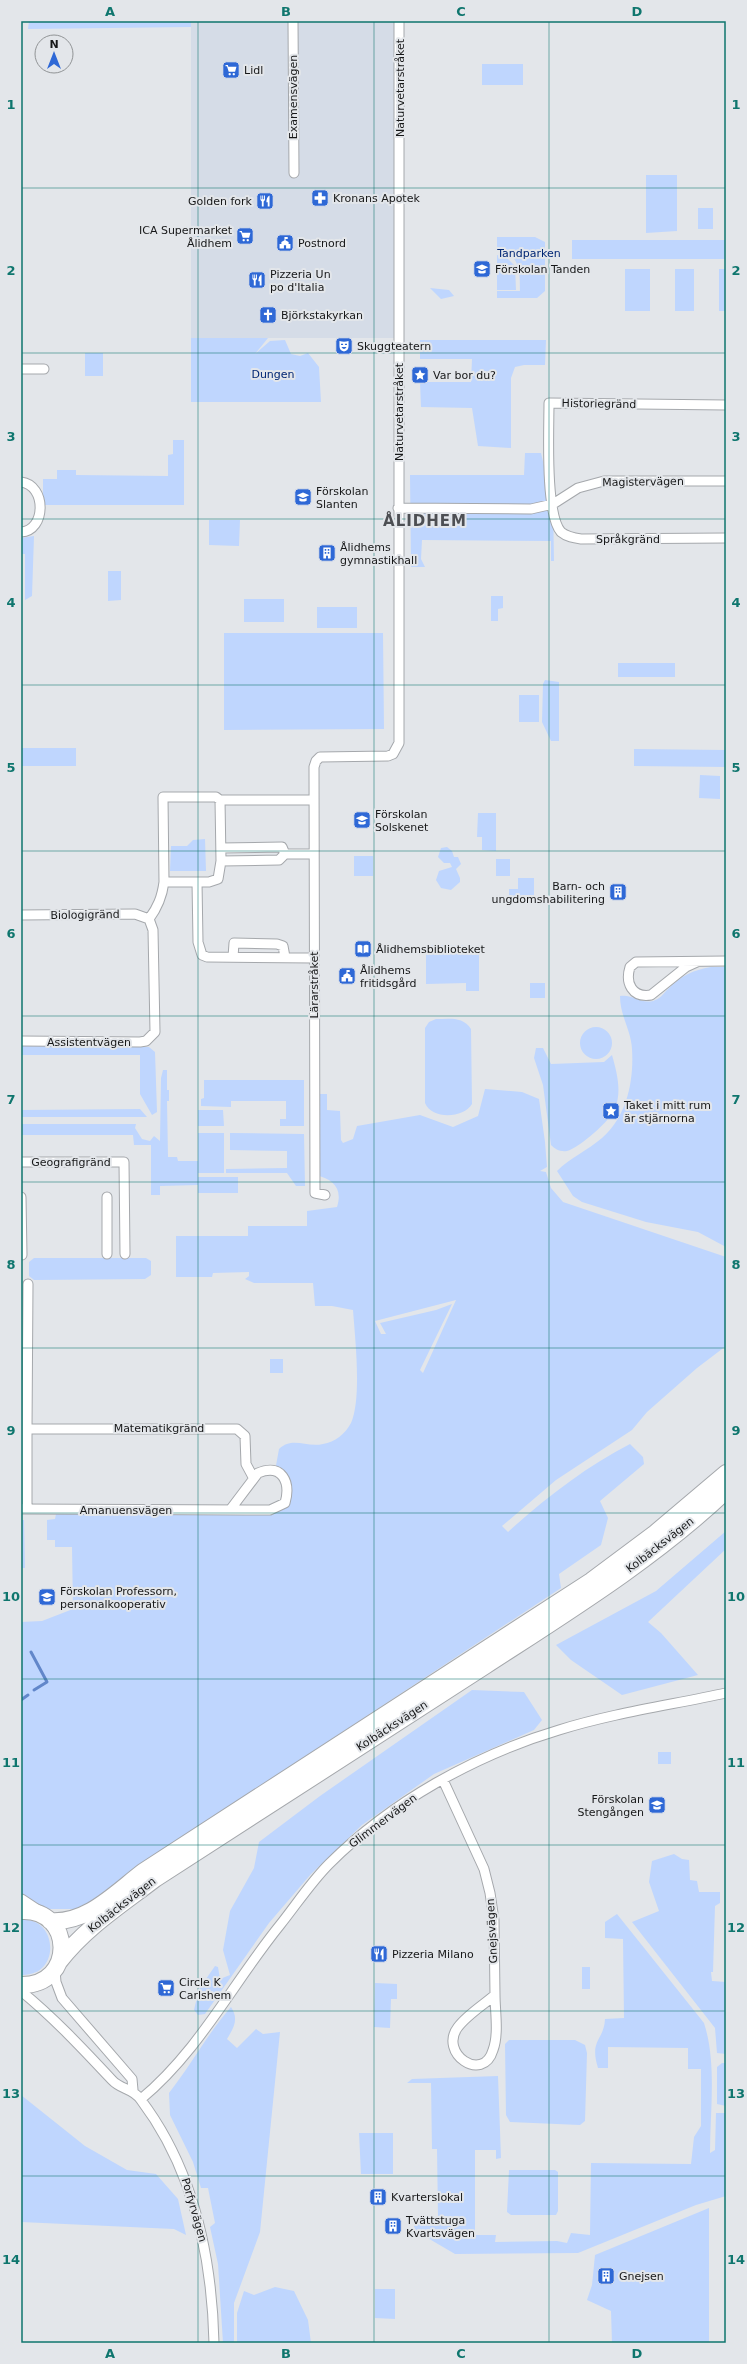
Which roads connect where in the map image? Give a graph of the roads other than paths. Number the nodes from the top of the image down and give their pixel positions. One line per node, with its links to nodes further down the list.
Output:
1 (293, 21): 3 (street, Examensvägen)
2 (399, 21): 10 (street, Naturvetarstråket)
3 (294, 173)
4 (21, 369): 5 (street)
5 (44, 369)
6 (726, 405): 9 (street, Historiegränd)
7 (726, 481): 9 (street, Magistervägen)
8 (21, 482): 11 (street)
9 (553, 504): 10 (street, Magistervägen); 12 (street, Språkgränd)
10 (398, 508): 13 (street, Naturvetarstråket)
11 (21, 532)
12 (726, 538)
13 (314, 767): 15 (street, Lärarstråket)
14 (220, 800): 15 (street); 16 (street); 20 (street)
15 (314, 800): 18 (street, Lärarstråket)
16 (221, 848): 17 (street); 19 (street)
17 (285, 854): 18 (street); 19 (street)
18 (314, 854): 26 (street, Lärarstråket)
19 (221, 861): 21 (street)
20 (164, 882): 21 (street); 23 (street)
21 (197, 882): 24 (street)
22 (21, 915): 23 (street, Biologigränd)
23 (149, 919): 29 (street, Assistentvägen)
24 (234, 957): 25 (street); 25 (street)
25 (285, 957): 26 (street)
26 (314, 958): 31 (street, Lärarstråket)
27 (726, 961): 28 (street)
28 (697, 962): 28 (street)
29 (21, 1041)
30 (21, 1162): 35 (street, Geografigränd)
31 (325, 1195)
32 (21, 1197): 36 (street)
33 (106, 1197): 34 (street)
34 (107, 1254)
35 (125, 1254)
36 (22, 1255)
37 (28, 1284): 38 (street)
38 (25, 1387): 39 (street)
39 (27, 1429): 41 (street, Matematikgränd); 43 (street)
40 (726, 1473): 49 (highway, Kolbäcksvägen)
41 (254, 1477): 44 (street); 44 (street, Amanuensvägen)
42 (726, 1491): 50 (highway, Kolbäcksvägen)
43 (24, 1509): 44 (street, Amanuensvägen)
44 (230, 1510)
45 (726, 1693): 46 (street, Glimmervägen)
46 (443, 1780): 53 (street, Gnejsvägen); 55 (street, Glimmervägen)
47 (21, 1901): 49 (main road)
48 (21, 1911): 49 (highway, Kolbäcksvägen)
49 (45, 1918): 50 (highway)
50 (57, 1966): 51 (highway, Kolbäcksvägen); 54 (street, Porfyrvägen)
51 (21, 1985)
52 (21, 1991): 54 (street, Porfyrvägen)
53 (495, 1995): 53 (street, Gnejsvägen)
54 (133, 2090): 55 (street, Porfyrvägen)
55 (141, 2099): 56 (street, Porfyrvägen)
56 (214, 2343)

